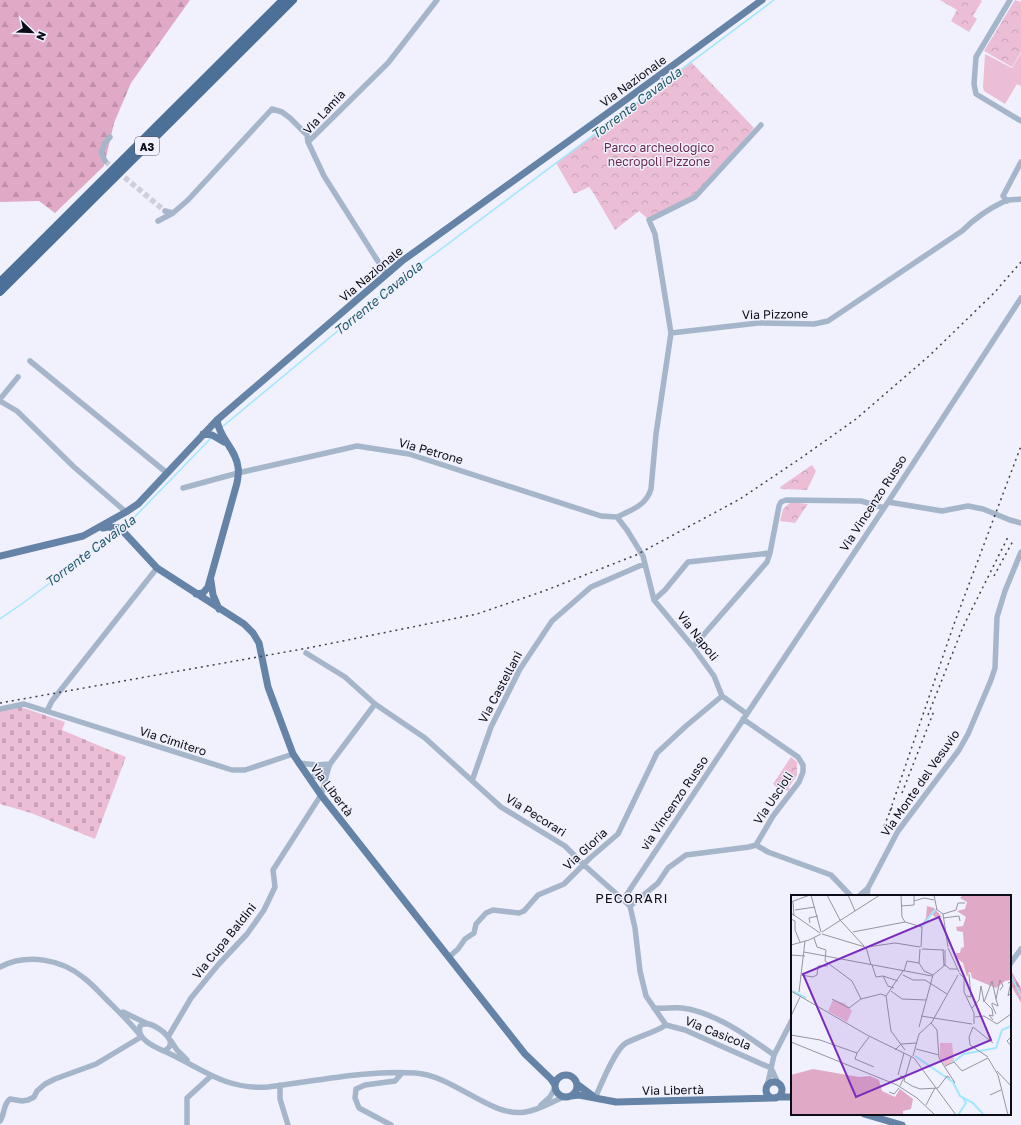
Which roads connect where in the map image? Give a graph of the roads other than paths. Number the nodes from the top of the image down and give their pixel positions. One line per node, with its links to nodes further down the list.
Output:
1 (283, 0): 18 (highway, A3)
2 (293, 0): 19 (highway, A3)
3 (437, 0): 9 (street, Via Lamia)
4 (762, 0): 17 (main road, Via Nazionale)
5 (1010, 0): 6 (street)
6 (1021, 121)
7 (761, 125): 21 (street)
8 (110, 137): 10 (street)
9 (308, 142): 15 (street); 17 (street, Via Lamia)
10 (105, 161)
11 (1021, 162): 13 (street)
12 (1021, 199): 13 (street, Via Pizzone)
13 (1007, 200): 21 (street, Via Pizzone)
14 (165, 211): 15 (street)
15 (173, 213): 16 (street)
16 (158, 221)
17 (386, 274): 25 (main road, Via Nazionale)
18 (0, 282)
19 (0, 292)
20 (1021, 298): 31 (street, Via Vincenzo Russo)
21 (672, 333): 34 (street)
22 (30, 361): 29 (street)
23 (18, 377): 24 (street)
24 (0, 400): 33 (street)
25 (217, 420): 26 (main road, Via Nazionale); 27 (main road)
26 (203, 434): 27 (main road); 29 (main road, Via Nazionale)
27 (226, 443): 28 (main road)
28 (238, 471): 30 (street, Via Petrone); 34 (street, Via Petrone); 45 (main road)
29 (167, 473): 33 (main road, Via Nazionale)
30 (183, 488)
31 (888, 502): 32 (street, Via Vincenzo Russo); 36 (street)
32 (884, 508): 41 (street); 55 (street, Via Vincenzo Russo)
33 (126, 512): 38 (main road, Via Nazionale); 39 (main road)
34 (617, 517): 43 (street)
35 (1021, 517): 36 (street)
36 (1012, 520): 37 (street)
37 (1021, 523)
38 (99, 528): 39 (main road); 42 (main road, Via Nazionale)
39 (120, 528): 44 (main road, Via Libertà)
40 (1021, 552): 65 (street, Via Monte del Vesuvio)
41 (770, 553): 47 (street); 49 (street)
42 (0, 556)
43 (644, 564): 47 (street, Via Napoli); 61 (street, Via Castellani)
44 (157, 568): 46 (main road, Via Libertà); 54 (street)
45 (210, 573): 46 (main road); 48 (main road)
46 (196, 594): 48 (main road, Via Libertà)
47 (654, 600): 49 (street, Via Napoli)
48 (219, 609): 57 (main road, Via Libertà)
49 (693, 647): 51 (street, Via Napoli)
50 (306, 653): 52 (street, Via Pecorari)
51 (722, 696): 55 (street); 64 (street, Via Gloria)
52 (375, 704): 59 (street); 61 (street, Via Pecorari)
53 (0, 709): 54 (street, Via Cimitero)
54 (47, 711): 57 (street, Via Cimitero)
55 (747, 714): 56 (street, Via Vincenzo Russo)
56 (743, 720): 63 (street, Via Uscioli); 69 (street, via Vincenzo Russo)
57 (294, 754): 58 (main road, Via Libertà)
58 (298, 763): 59 (street); 60 (main road, Via Libertà)
59 (327, 766): 60 (street); 62 (street, Via Cupa Baldini)
60 (309, 778): 62 (main road, Via Libertà)
61 (472, 781): 64 (street, Via Pecorari)
62 (321, 795): 72 (main road, Via Libertà); 81 (street, Via Cupa Baldini)
63 (756, 845): 66 (street); 70 (street)
64 (584, 865): 69 (street, Via Pecorari); 72 (street, Via Gloria)
65 (868, 888): 67 (street, Via Monte del Vesuvio); 68 (street, Via Monte del Vesuvio)
66 (850, 895)
67 (860, 895)
68 (867, 895)
69 (623, 900): 70 (street, Via Pecorari)
70 (630, 906): 75 (street)
71 (1021, 950): 73 (street)
72 (448, 957): 86 (main road, Via Libertà)
73 (1011, 963)
74 (0, 967): 76 (street)
75 (654, 1008): 79 (street); 83 (street)
76 (118, 1009): 78 (street); 80 (street)
77 (791, 1022): 83 (street)
78 (149, 1024): 80 (street); 81 (street)
79 (666, 1025): 85 (street, Via Casicola); 98 (street, Via Casicola)
80 (141, 1036): 82 (street); 103 (street)
81 (170, 1039): 82 (street, Via Cupa Baldini); 84 (street)
82 (164, 1051): 84 (street)
83 (774, 1055): 85 (street)
84 (192, 1065): 89 (street)
85 (771, 1068): 92 (street); 94 (street)
86 (542, 1070): 88 (main road); 93 (main road, Via Libertà)
87 (402, 1072): 91 (street); 101 (street); 106 (street)
88 (564, 1075): 90 (main road); 93 (main road)
89 (212, 1076): 91 (street); 104 (street)
90 (577, 1084): 96 (main road); 98 (main road)
91 (280, 1085): 105 (street)
92 (779, 1085): 94 (main road); 95 (main road); 99 (main road)
93 (555, 1086): 96 (main road); 101 (street)
94 (767, 1088): 99 (main road); 100 (main road)
95 (791, 1093)
96 (568, 1096): 98 (main road, Via Libertà); 101 (street)
97 (791, 1097): 99 (main road, Via Libertà)
98 (595, 1098): 100 (main road, Via Libertà)
99 (775, 1098): 100 (main road, Via Libertà)
100 (753, 1099)
101 (536, 1109)
102 (867, 1115): 107 (main road)
103 (0, 1120)
104 (187, 1125)
105 (288, 1125)
106 (391, 1125)
107 (902, 1125)

